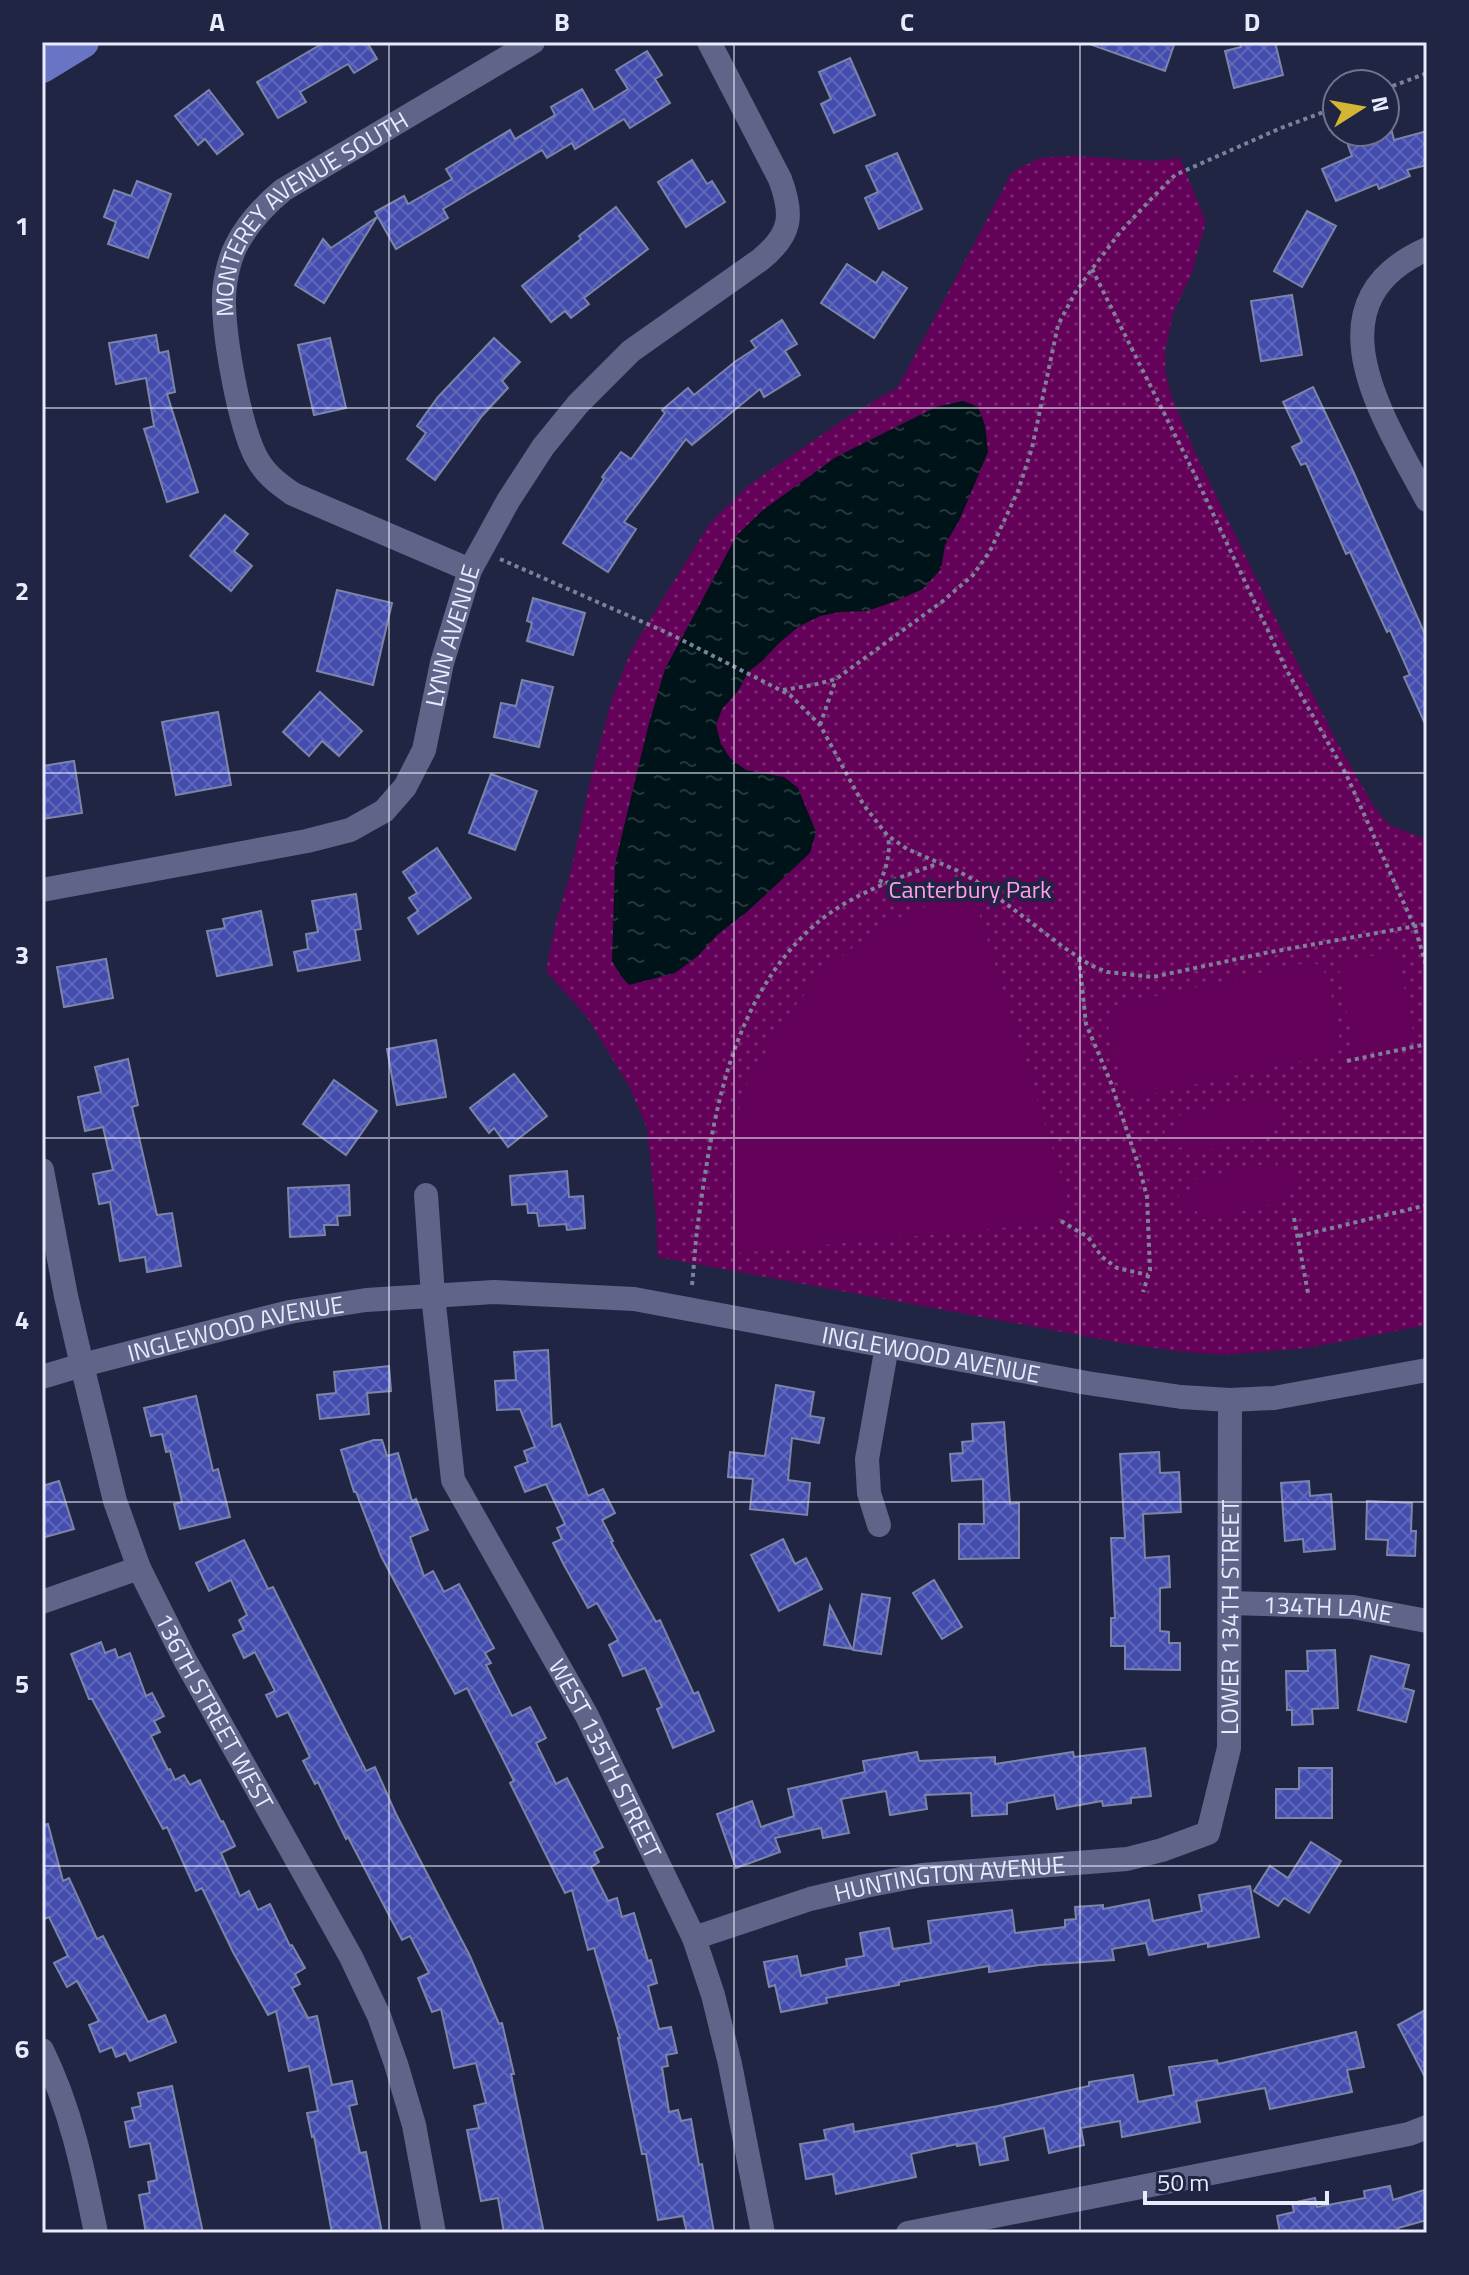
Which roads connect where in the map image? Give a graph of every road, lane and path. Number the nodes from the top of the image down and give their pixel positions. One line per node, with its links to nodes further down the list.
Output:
1 (83, 42): 4 (main road)
2 (533, 42): 11 (street, MONTEREY AVENUE SOUTH)
3 (709, 42): 11 (street, LYNN AVENUE)
4 (42, 67)
5 (1427, 73): 6 (path)
6 (1401, 83)
7 (1321, 113): 9 (path)
8 (1427, 249): 10 (street)
9 (1092, 269): 12 (path); 20 (path)
10 (1427, 500)
11 (475, 560): 13 (path); 18 (street, LYNN AVENUE)
12 (836, 679): 13 (path); 14 (path)
13 (781, 690): 14 (path)
14 (820, 725): 15 (path)
15 (887, 835): 16 (path); 17 (path)
16 (939, 863): 17 (path); 21 (path)
17 (880, 884): 35 (path)
18 (42, 890)
19 (1427, 924): 20 (path)
20 (1415, 928): 21 (path); 22 (path)
21 (1079, 958): 31 (path)
22 (1427, 968)
23 (1427, 1044): 24 (path)
24 (1347, 1061)
25 (42, 1170): 37 (street, 136TH STREET WEST)
26 (426, 1195): 34 (street)
27 (1427, 1207): 30 (path)
28 (1294, 1218): 30 (path)
29 (1061, 1221): 31 (path)
30 (1299, 1236): 33 (path)
31 (1148, 1275): 32 (path)
32 (1143, 1292)
33 (1308, 1293)
34 (433, 1295): 35 (street, INGLEWOOD AVENUE); 37 (street, INGLEWOOD AVENUE); 47 (street, WEST 135TH STREET)
35 (685, 1309): 36 (street, INGLEWOOD AVENUE)
36 (887, 1346): 40 (street, INGLEWOOD AVENUE); 41 (street)
37 (82, 1365): 39 (street, INGLEWOOD AVENUE); 42 (street, 136TH STREET WEST)
38 (1427, 1370): 40 (street, INGLEWOOD AVENUE)
39 (42, 1377)
40 (1230, 1400): 44 (street, LOWER 134TH STREET)
41 (879, 1525)
42 (139, 1568): 43 (street); 51 (street, 136TH STREET WEST)
43 (42, 1602)
44 (1230, 1603): 45 (street, 134TH LANE); 46 (street, LOWER 134TH STREET)
45 (1427, 1621)
46 (1208, 1833): 47 (street, HUNTINGTON AVENUE)
47 (694, 1938): 52 (street, WEST 135TH STREET)
48 (42, 2050): 50 (street)
49 (1427, 2127): 53 (street)
50 (96, 2233)
51 (434, 2233)
52 (763, 2233)
53 (908, 2233)

